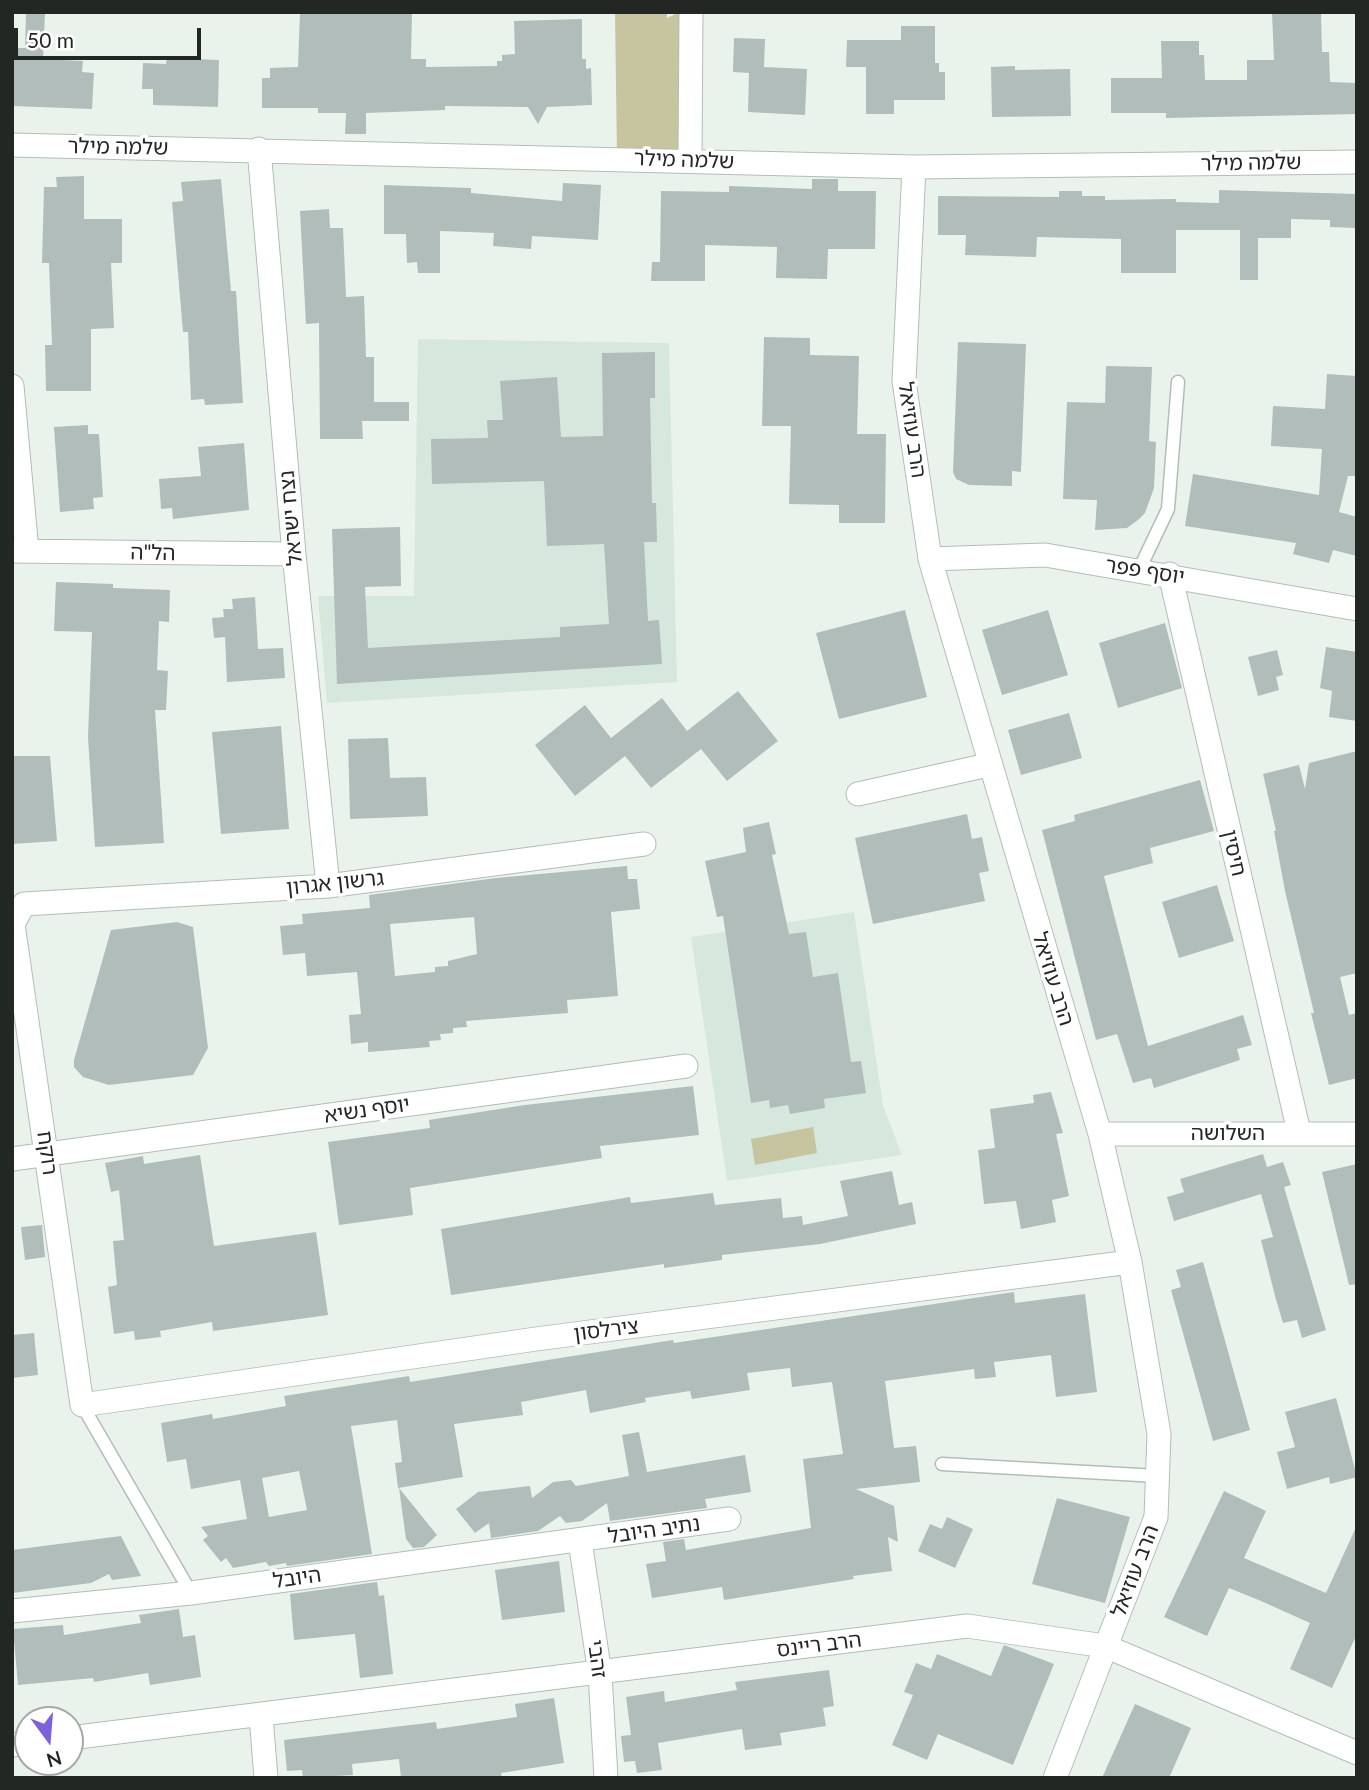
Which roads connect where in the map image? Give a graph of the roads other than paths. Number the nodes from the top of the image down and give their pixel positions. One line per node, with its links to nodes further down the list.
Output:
1 (691, 12): 4 (street)
2 (12, 145): 3 (street, שלמה מילר)
3 (259, 149): 4 (street, שלמה מילר); 10 (street, נצח ישראל)
4 (690, 160): 6 (street, שלמה מילר)
5 (1357, 162): 6 (street, שלמה מילר)
6 (914, 167): 11 (street, הרב עוזיאל)
7 (1178, 382): 12 (lane)
8 (12, 386): 9 (street)
9 (20, 551): 10 (street, הל"ה)
10 (294, 554): 18 (street, נצח ישראל)
11 (930, 559): 12 (street, יוסף פפר); 15 (street, הרב עוזיאל)
12 (1139, 570): 13 (street, יוסף פפר)
13 (1170, 575): 14 (street, יוסף פפר); 21 (street, חיסין)
14 (1357, 608)
15 (989, 765): 16 (street); 22 (street, הרב עוזיאל)
16 (858, 794)
17 (644, 844): 18 (street, גרשון אגרון)
18 (328, 886): 19 (street, גרשון אגרון)
19 (24, 904): 24 (street, רוקח)
20 (686, 1066): 24 (street, יוסף נשיא)
21 (1299, 1132): 22 (street, השלושה); 23 (street, השלושה)
22 (1100, 1133): 26 (street, הרב עוזיאל)
23 (1357, 1134)
24 (48, 1154): 25 (street, יוסף נשיא); 27 (street, רוקח)
25 (12, 1159)
26 (1130, 1262): 27 (street, צירלסון); 29 (street, הרב עוזיאל)
27 (82, 1405): 32 (lane)
28 (942, 1464): 29 (lane)
29 (1158, 1476): 34 (street, הרב עוזיאל)
30 (729, 1519): 31 (street, נתיב היובל)
31 (580, 1541): 32 (street, היובל); 35 (street, זהבי)
32 (191, 1592): 33 (street, היובל)
33 (12, 1611)
34 (1105, 1646): 35 (street, הרב ריינס); 38 (street, הרב ריינס); 41 (street, הרב עוזיאל)
35 (600, 1674): 36 (street, הרב ריינס); 40 (street, זהבי)
36 (261, 1716): 37 (street, הרב ריינס); 39 (street)
37 (84, 1736)
38 (1357, 1753)
39 (266, 1778)
40 (606, 1778)
41 (1055, 1778)

